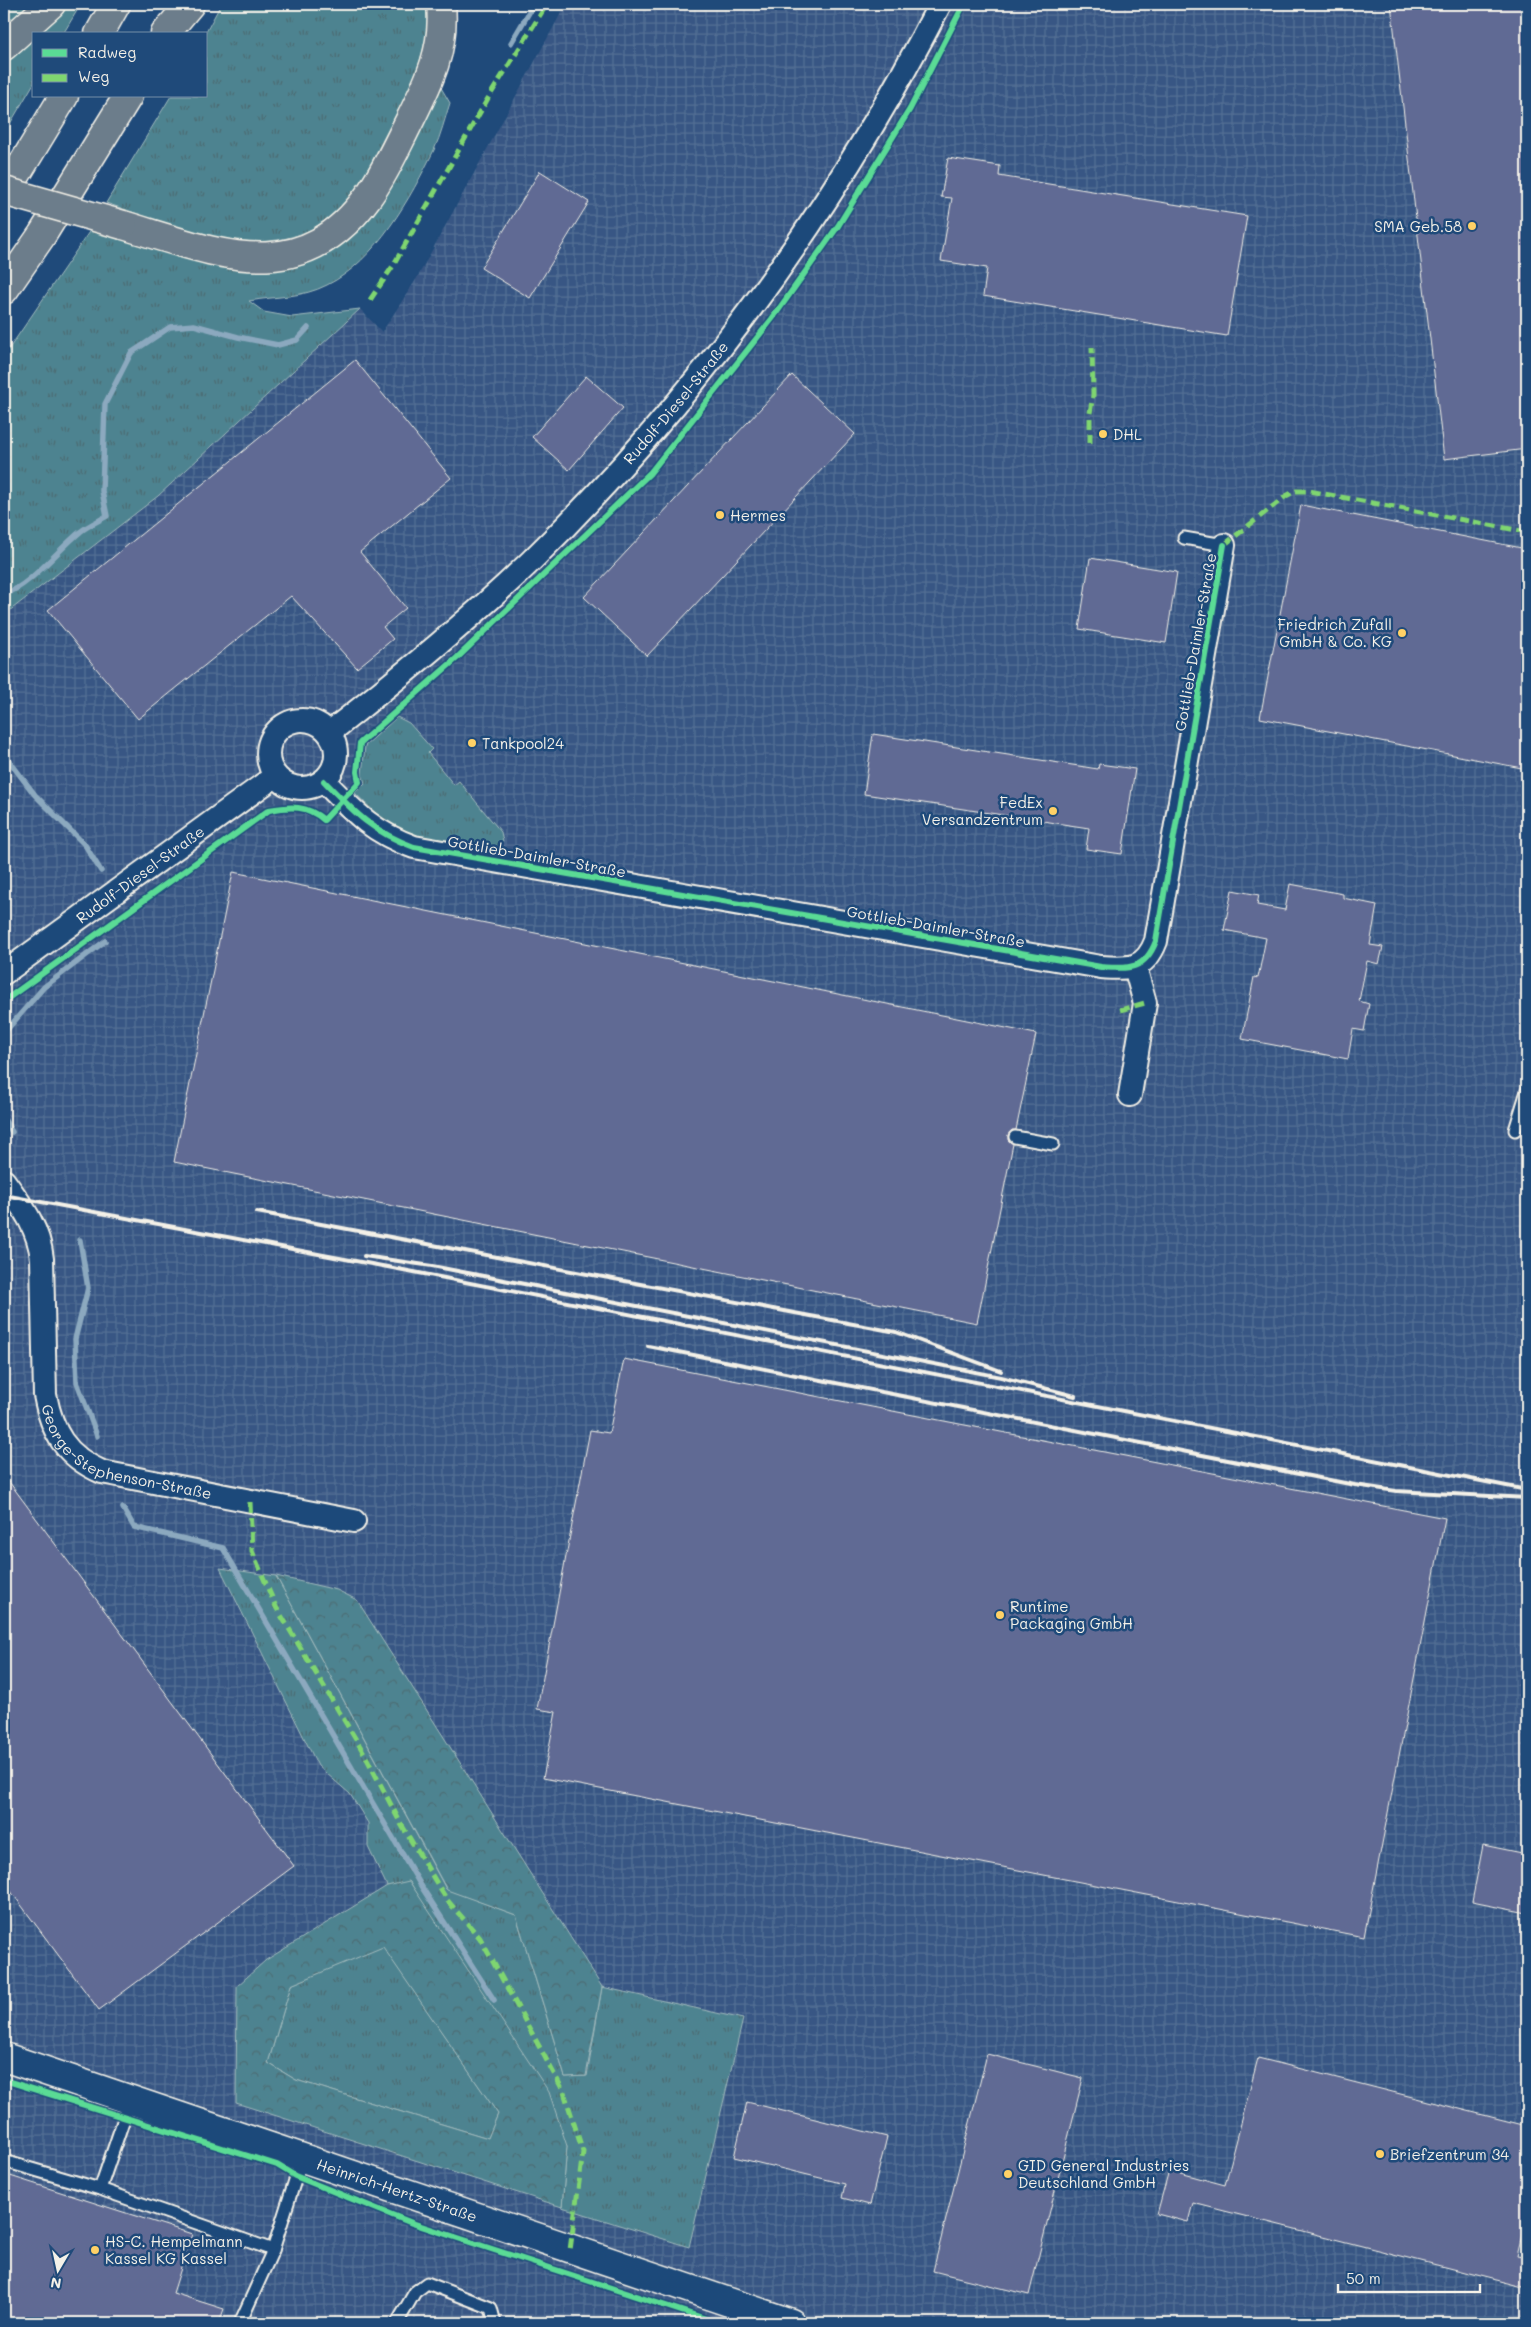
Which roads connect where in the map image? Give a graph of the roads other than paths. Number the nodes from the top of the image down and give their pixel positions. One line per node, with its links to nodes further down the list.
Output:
1 (51, 4): 10 (highway)
2 (116, 4): 7 (highway)
3 (178, 4): 8 (highway)
4 (190, 4): 9 (highway)
5 (442, 4): 13 (highway, bridge)
6 (940, 4): 18 (street, Rudolf-Diesel-Straße)
7 (100, 32)
8 (165, 32)
9 (166, 32)
10 (4, 46)
11 (63, 98): 14 (highway)
12 (127, 98): 15 (highway)
13 (4, 191)
14 (4, 194)
15 (4, 290)
16 (1184, 538): 17 (lane)
17 (1224, 545): 21 (street, Gottlieb-Daimler-Straße)
18 (329, 733): 19 (street); 20 (street)
19 (275, 776): 20 (street); 22 (street, Rudolf-Diesel-Straße)
20 (324, 781): 21 (street, Gottlieb-Daimler-Straße)
21 (1135, 967): 24 (street)
22 (4, 973)
23 (1527, 1091): 25 (lane)
24 (1130, 1095)
25 (1515, 1130)
26 (1015, 1137): 27 (lane)
27 (1053, 1144)
28 (4, 1181): 29 (street, George-Stephenson-Straße)
29 (354, 1520)
30 (4, 2057): 31 (street, Heinrich-Hertz-Straße)
31 (130, 2101): 32 (street, Heinrich-Hertz-Straße); 34 (lane)
32 (302, 2158): 35 (lane); 39 (street, Heinrich-Hertz-Straße)
33 (4, 2161): 34 (lane)
34 (100, 2189): 35 (lane)
35 (273, 2250): 36 (lane)
36 (240, 2323)
37 (397, 2323): 38 (lane)
38 (495, 2323)
39 (791, 2323)

